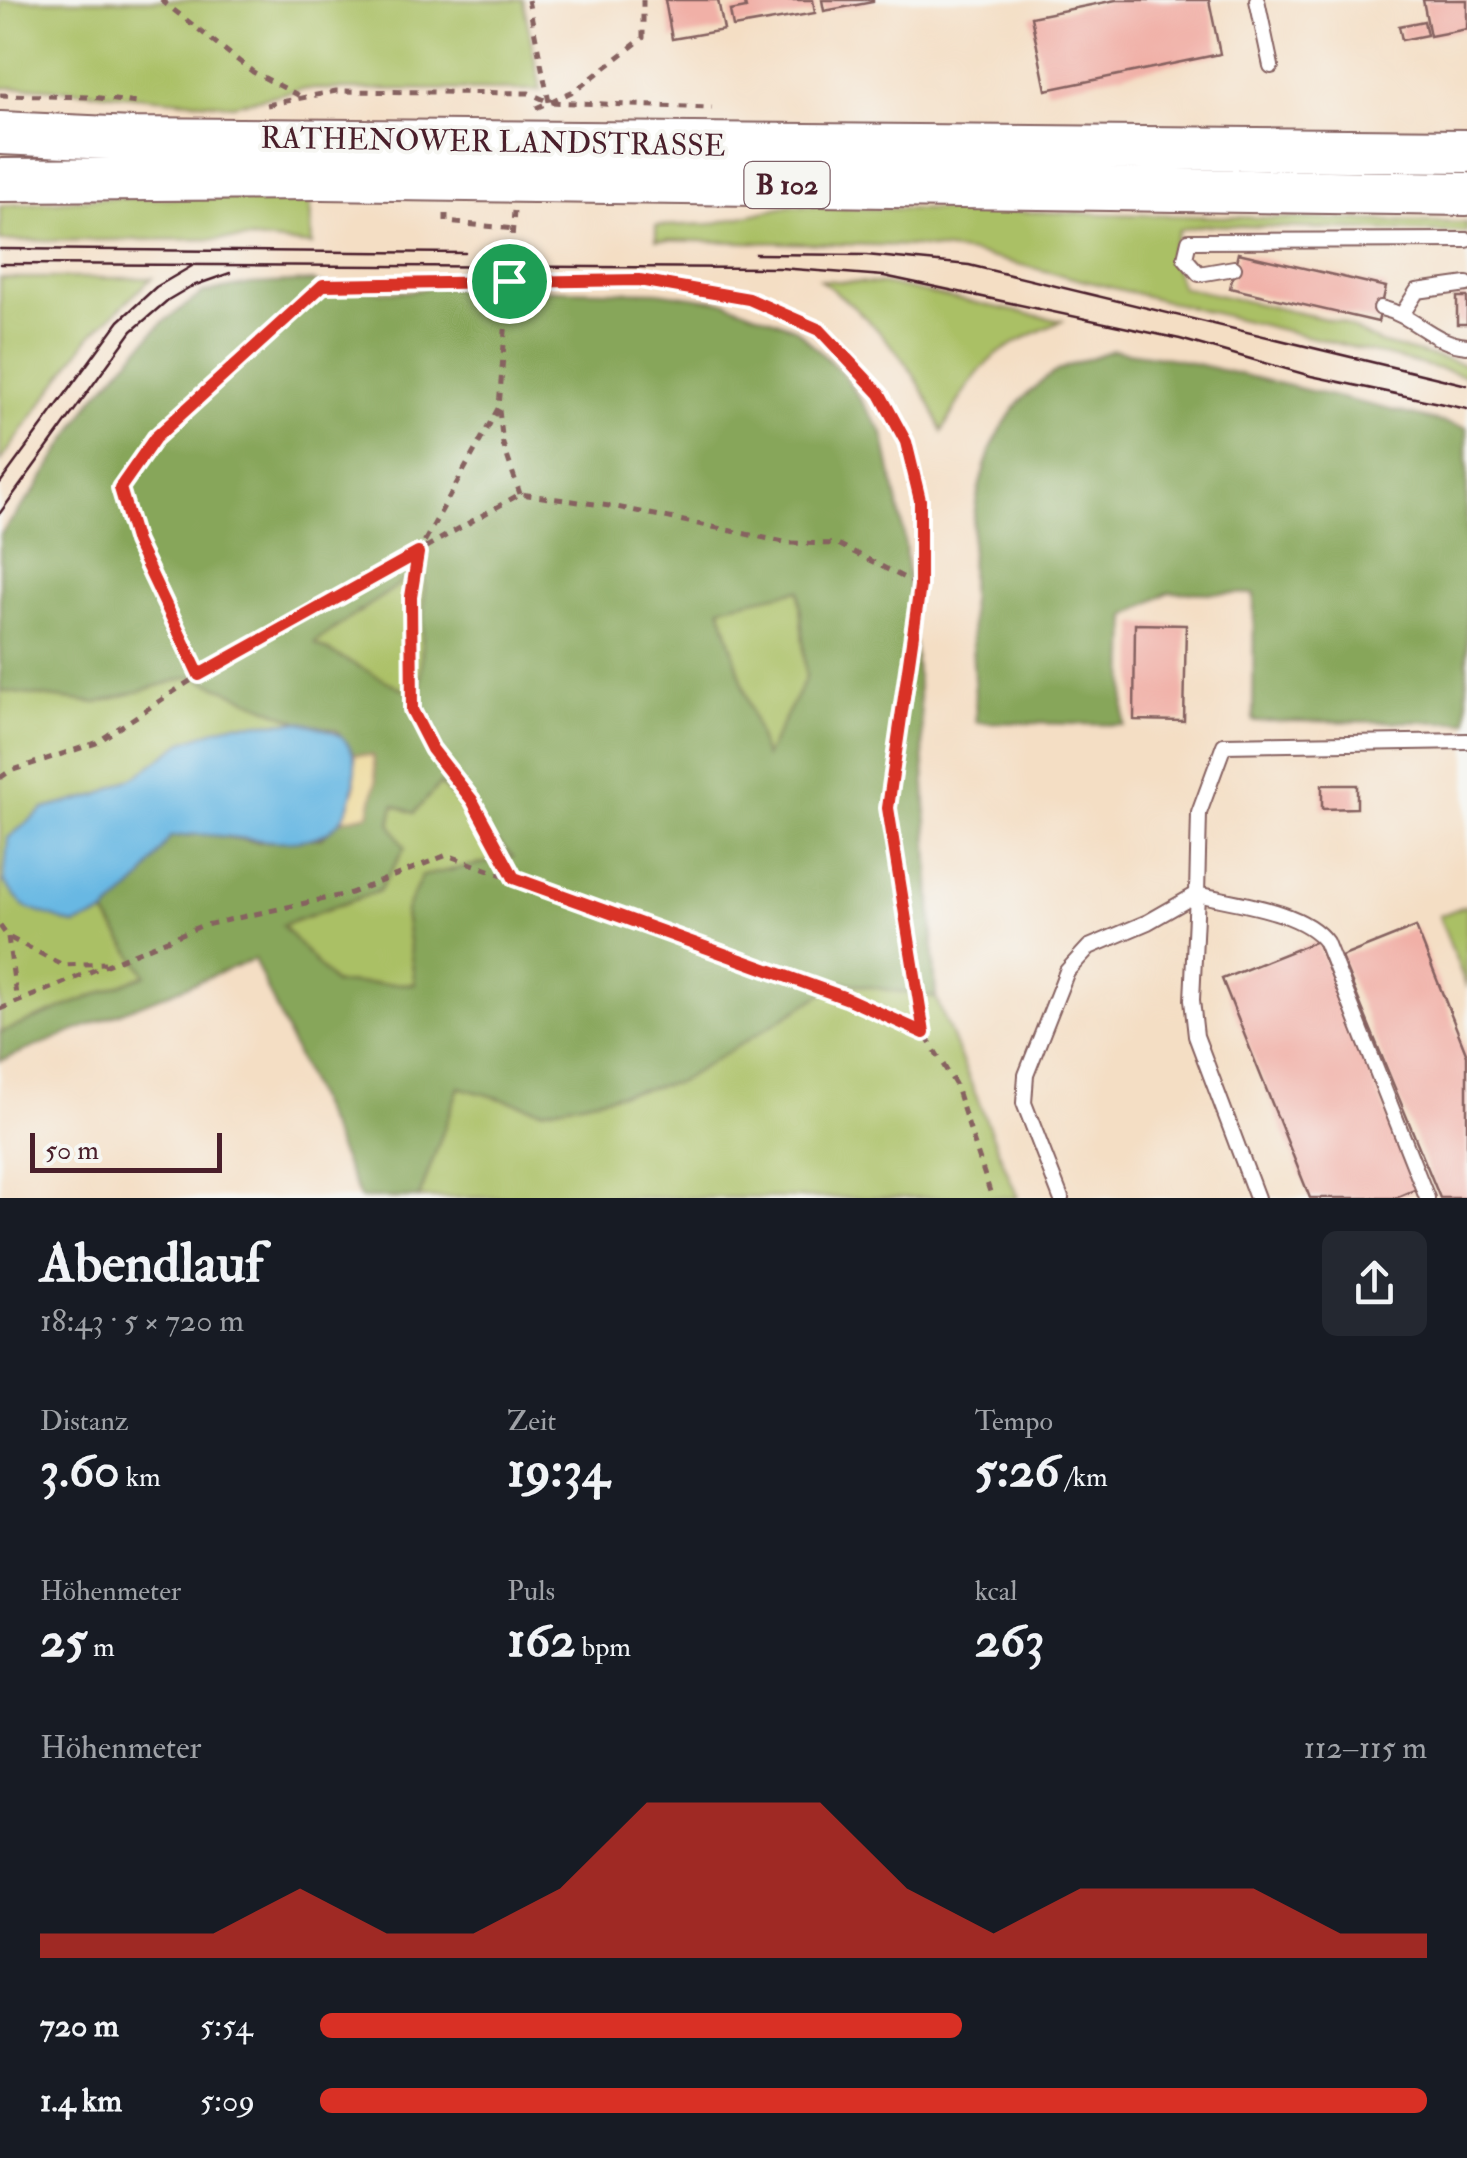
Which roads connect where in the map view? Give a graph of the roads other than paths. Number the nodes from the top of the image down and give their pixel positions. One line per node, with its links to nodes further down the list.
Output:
1 (1257, 0): 2 (lane)
2 (1271, 66)
3 (0, 133): 4 (main road, RATHENOWER LANDSTRASSE / B 102)
4 (1467, 151)
5 (0, 180): 6 (main road, RATHENOWER LANDSTRASSE / B 102)
6 (1467, 194)
7 (1234, 240): 7 (lane); 8 (lane)
8 (1467, 240)
9 (1467, 284): 11 (lane)
10 (1381, 308): 11 (lane)
11 (1403, 313): 12 (lane)
12 (1467, 346)
13 (1467, 741): 14 (lane)
14 (1196, 894): 15 (lane); 16 (lane); 17 (lane)
15 (1060, 1198)
16 (1257, 1198)
17 (1427, 1198)

